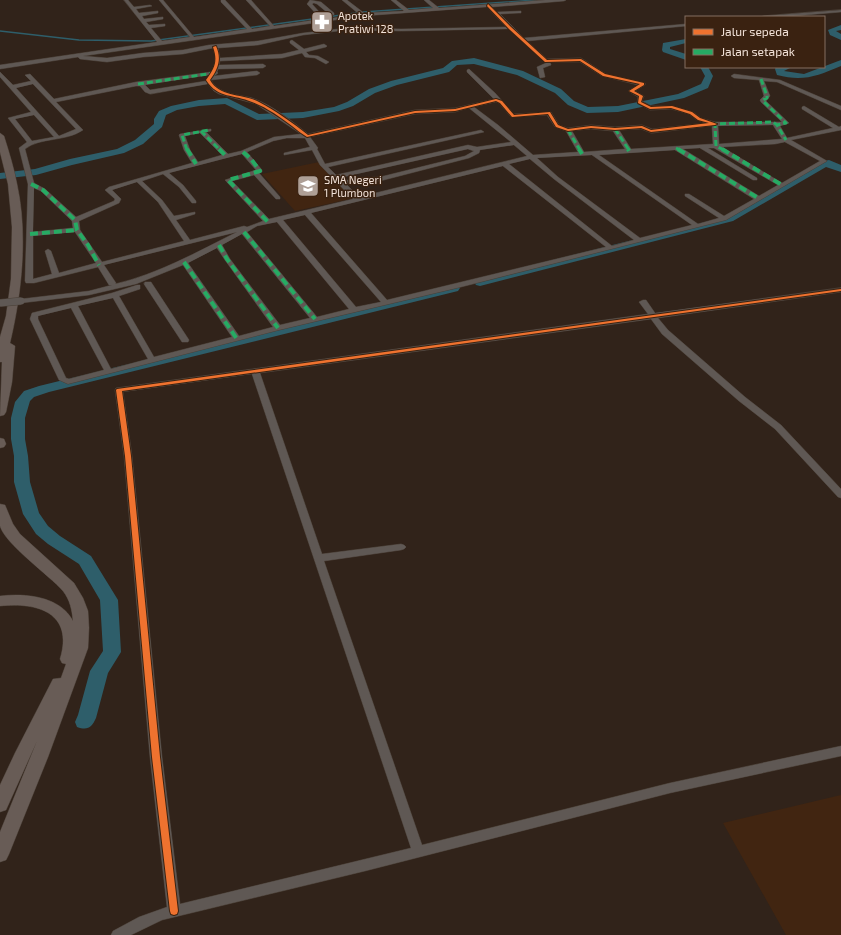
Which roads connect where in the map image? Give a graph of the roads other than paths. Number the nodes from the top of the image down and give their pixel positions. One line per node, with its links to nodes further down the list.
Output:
1 (161, 0): 35 (street)
2 (248, 0): 29 (street)
3 (344, 0): 22 (street)
4 (393, 0): 16 (street)
5 (426, 0): 14 (street)
6 (463, 0): 11 (street)
7 (564, 0): 12 (street)
8 (130, 1): 15 (street)
9 (222, 1): 32 (street)
10 (313, 1): 24 (street); 24 (street)
11 (471, 5): 12 (street); 14 (street)
12 (488, 5): 20 (street)
13 (150, 6): 15 (street)
14 (435, 7): 16 (street)
15 (133, 8): 21 (street)
16 (405, 10): 22 (street)
17 (841, 11): 23 (street)
18 (156, 12): 21 (street)
19 (520, 12): 20 (street)
20 (496, 13): 31 (street)
21 (139, 15): 26 (street)
22 (363, 15): 24 (street)
23 (776, 16)
24 (330, 17): 29 (street)
25 (161, 18): 26 (street)
26 (143, 21): 30 (street)
27 (163, 25): 30 (street)
28 (685, 25): 37 (street)
29 (272, 26): 32 (street)
30 (149, 27): 38 (street)
31 (510, 28): 33 (street); 37 (street)
32 (249, 29): 35 (street)
33 (420, 29): 34 (street); 41 (street)
34 (426, 36)
35 (192, 37): 38 (street)
36 (261, 38): 41 (street)
37 (523, 40): 45 (street)
38 (160, 41): 43 (street)
39 (292, 42): 42 (street)
40 (324, 46): 42 (street)
41 (212, 47): 43 (street); 44 (street)
42 (303, 51): 44 (street); 46 (street)
43 (74, 56): 48 (street)
44 (218, 60): 49 (street)
45 (546, 61): 55 (street); 67 (street)
46 (326, 62)
47 (263, 66): 49 (street)
48 (0, 67)
49 (216, 70): 57 (street); 59 (street)
50 (469, 71): 61 (street)
51 (257, 73): 57 (street)
52 (0, 74): 60 (street)
53 (28, 75): 58 (street)
54 (734, 76): 56 (street)
55 (542, 77)
56 (761, 79): 65 (street); 68 (street)
57 (209, 80): 59 (street); 76 (street)
58 (35, 82): 60 (street); 62 (street)
59 (138, 84): 62 (street)
60 (12, 87): 66 (street)
61 (498, 100): 63 (street); 72 (street)
62 (52, 101): 77 (street)
63 (471, 107): 76 (street); 80 (street)
64 (804, 108): 70 (street)
65 (841, 108)
66 (35, 113): 77 (street); 79 (street)
67 (715, 124): 68 (street); 69 (street); 82 (street)
68 (777, 124): 78 (street)
69 (615, 129): 72 (street); 86 (street)
70 (840, 129): 78 (street)
71 (209, 130): 73 (street)
72 (568, 130): 90 (street)
73 (201, 131): 91 (street); 93 (street)
74 (481, 132): 95 (street)
75 (0, 136): 138 (highway)
76 (307, 136): 83 (street); 87 (street)
77 (58, 138): 79 (street)
78 (786, 140): 82 (street); 103 (street)
79 (29, 143): 99 (street)
80 (515, 143): 85 (street); 92 (street)
81 (702, 146): 82 (street); 84 (street); 100 (street)
82 (716, 146): 103 (street)
83 (315, 148): 89 (street); 95 (street)
84 (676, 148): 86 (street); 106 (street)
85 (477, 149): 98 (street); 102 (street)
86 (629, 151): 88 (street)
87 (243, 152): 91 (street); 97 (street)
88 (593, 153): 90 (street); 117 (street)
89 (286, 154)
90 (582, 154): 92 (street)
91 (227, 157): 93 (street)
92 (531, 157): 94 (street); 121 (street)
93 (196, 164): 96 (street)
94 (503, 164): 107 (street); 124 (street)
95 (324, 166): 98 (street)
96 (164, 172): 101 (street); 108 (street)
97 (256, 173): 105 (street); 115 (street)
98 (336, 177): 102 (street)
99 (30, 178): 114 (street); 120 (street)
100 (755, 179)
101 (138, 180): 111 (street); 114 (street)
102 (342, 184): 107 (street)
103 (782, 185): 106 (street)
104 (687, 195): 113 (street)
105 (278, 198)
106 (758, 198): 113 (street)
107 (358, 200): 109 (street)
108 (194, 202)
109 (306, 212): 112 (street); 133 (street)
110 (193, 213): 111 (street)
111 (171, 218): 122 (street)
112 (278, 219): 115 (street); 137 (street)
113 (724, 219): 117 (street)
114 (75, 220): 118 (street)
115 (268, 222): 116 (street)
116 (255, 226): 119 (street); 122 (street)
117 (697, 226): 121 (street)
118 (77, 230): 120 (street); 127 (street)
119 (244, 232): 123 (street); 140 (street)
120 (30, 234): 128 (street)
121 (639, 241): 124 (street)
122 (188, 242): 127 (street)
123 (218, 245): 126 (street); 141 (street)
124 (611, 248): 133 (street)
125 (48, 251): 128 (street)
126 (186, 264): 130 (street); 135 (street, bridge); 142 (street)
127 (99, 265): 128 (street); 129 (street)
128 (56, 276)
129 (112, 283)
130 (148, 284): 132 (street); 143 (street)
131 (841, 290): 139 (street)
132 (115, 295): 136 (street); 145 (street)
133 (384, 302): 137 (street)
134 (642, 302): 139 (street)
135 (0, 303)
136 (74, 306): 146 (street); 146 (street)
137 (354, 310): 140 (street)
138 (12, 316): 144 (highway); 148 (highway)
139 (653, 316): 147 (street); 149 (street)
140 (315, 319): 141 (street)
141 (278, 328): 142 (street)
142 (237, 339): 145 (street)
143 (185, 340)
144 (0, 359)
145 (152, 360): 146 (street)
146 (108, 371)
147 (255, 371): 152 (street); 158 (street)
148 (0, 412)
149 (841, 495)
150 (0, 508): 157 (highway)
151 (401, 547): 152 (street)
152 (318, 558): 156 (street)
153 (0, 600): 155 (highway)
154 (841, 751): 156 (street)
155 (0, 805)
156 (418, 851): 158 (street)
157 (0, 854)
158 (174, 911): 159 (street)
159 (118, 935)

